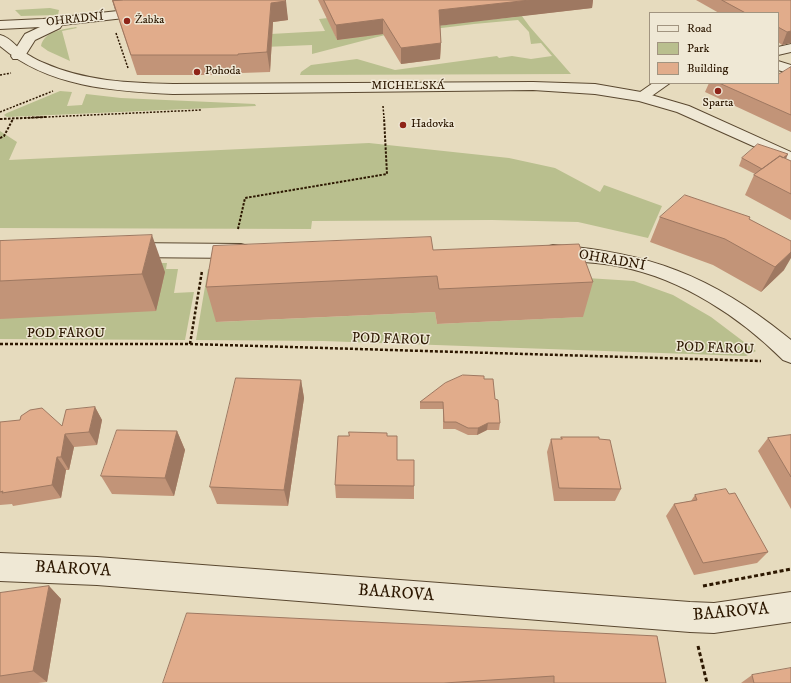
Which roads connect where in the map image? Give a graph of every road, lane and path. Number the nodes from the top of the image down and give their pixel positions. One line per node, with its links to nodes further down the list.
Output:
1 (158, 10): 2 (street, OHRADNÍ)
2 (65, 21): 3 (street, OHRADNÍ); 8 (street)
3 (0, 25)
4 (114, 27): 10 (path)
5 (0, 39): 8 (street, MICHELSKÁ)
6 (791, 48): 7 (street)
7 (779, 51)
8 (18, 56): 16 (street, MICHELSKÁ)
9 (779, 65): 11 (street)
10 (129, 70)
11 (791, 70)
12 (12, 73): 13 (path)
13 (0, 75)
14 (661, 84): 16 (street)
15 (59, 88): 19 (path)
16 (641, 97): 23 (street, MICHELSKÁ)
17 (382, 102): 24 (path)
18 (204, 110): 21 (path)
19 (0, 112)
20 (0, 119): 21 (path)
21 (13, 119): 22 (path)
22 (0, 138)
23 (791, 158)
24 (237, 236)
25 (111, 250): 26 (street)
26 (256, 251)
27 (538, 251): 31 (street, OHRADNÍ)
28 (197, 297): 30 (path)
29 (0, 344): 30 (path, POD FAROU)
30 (190, 344): 32 (path, POD FAROU)
31 (791, 354)
32 (765, 361)
33 (0, 567): 37 (street, BAAROVA)
34 (791, 569): 35 (path)
35 (696, 587)
36 (791, 607): 37 (street, BAAROVA)
37 (690, 617): 38 (path)
38 (707, 683)

